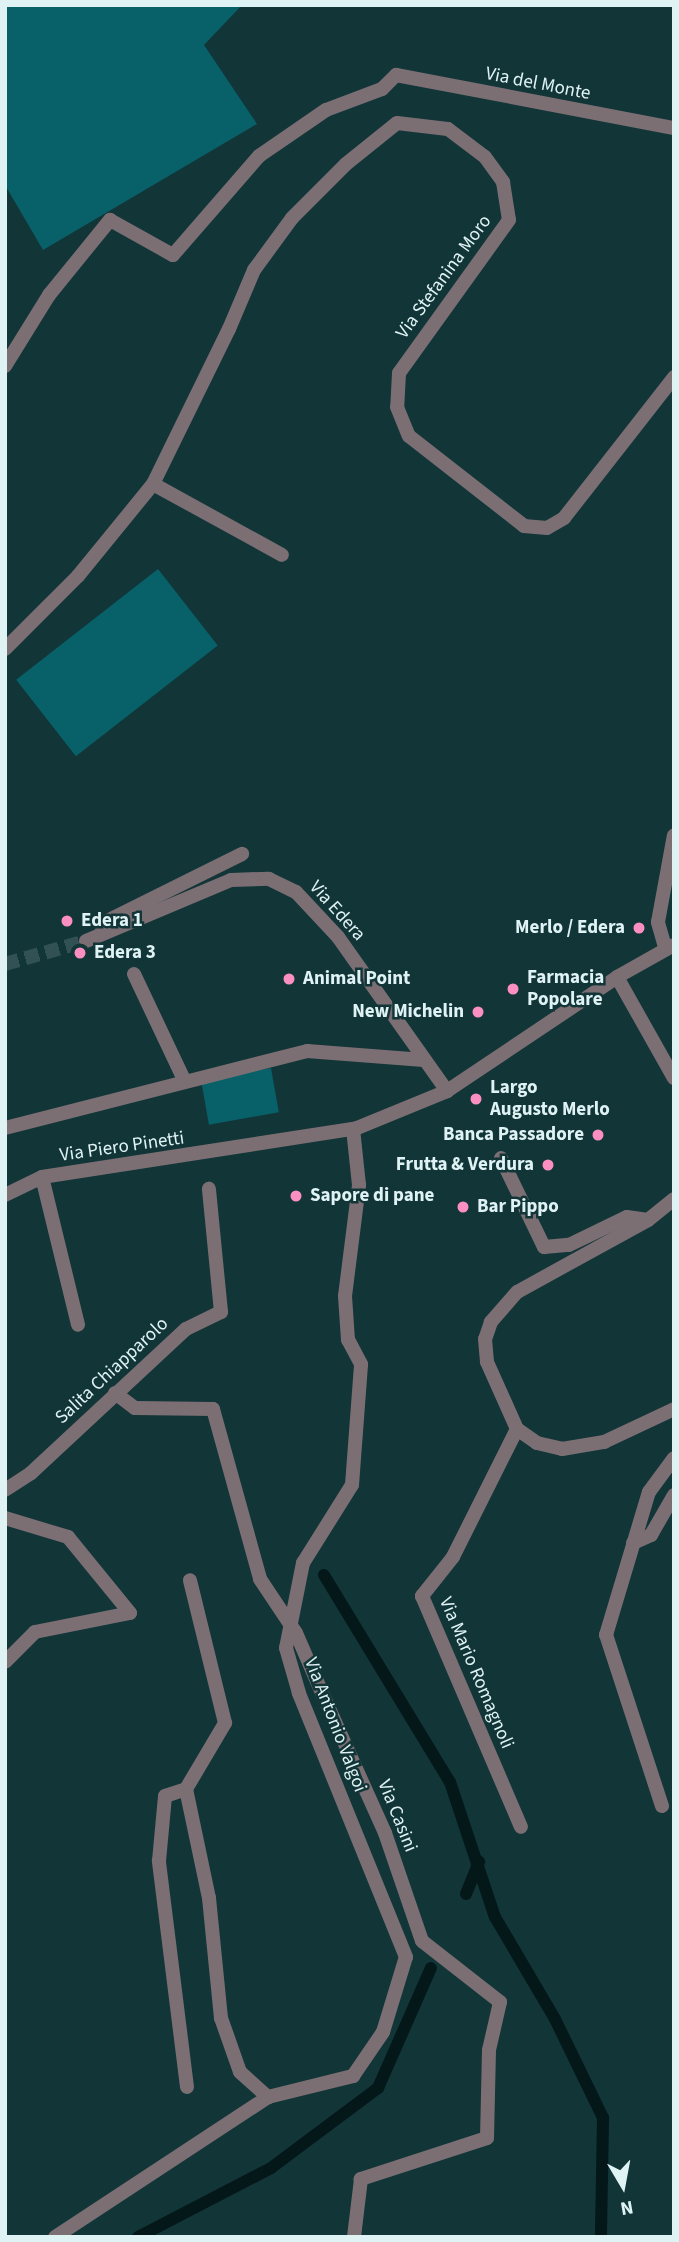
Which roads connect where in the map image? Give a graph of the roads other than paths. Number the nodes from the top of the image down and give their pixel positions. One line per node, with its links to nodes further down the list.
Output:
1 (674, 128): 2 (street, Via del Monte)
2 (5, 366)
3 (674, 377): 4 (street, Via Stefanina Moro)
4 (153, 484): 5 (street); 6 (street, Via Stefanina Moro)
5 (282, 555)
6 (5, 649)
7 (674, 835): 11 (street)
8 (243, 854): 9 (street, Via Edera)
9 (100, 935): 10 (street, Via Edera); 14 (street, Via Edera)
10 (86, 941)
11 (669, 946): 13 (street)
12 (134, 974): 16 (street)
13 (617, 977): 15 (street); 17 (street)
14 (424, 1060): 16 (street); 17 (street, Via Edera)
15 (674, 1077)
16 (185, 1082): 18 (street)
17 (447, 1091): 19 (street)
18 (5, 1128)
19 (353, 1129): 21 (street, Via Piero Pinetti); 41 (street, Via Antonio Valgoi)
20 (500, 1158): 25 (street)
21 (42, 1177): 23 (street, Via Piero Pinetti); 26 (street, Via Piero Pinetti)
22 (209, 1189): 27 (street, Salita Chiapparolo)
23 (5, 1195)
24 (674, 1199): 25 (street)
25 (648, 1220): 29 (street)
26 (78, 1325)
27 (115, 1393): 31 (street, Salita Chiapparolo); 43 (street, Via Casini, bridge)
28 (674, 1409): 29 (street)
29 (517, 1429): 39 (street, Via Mario Romagnoli)
30 (674, 1458): 34 (street)
31 (5, 1490)
32 (674, 1495): 34 (street)
33 (5, 1518): 36 (street)
34 (633, 1543): 38 (street)
35 (190, 1580): 37 (street)
36 (5, 1662)
37 (186, 1789): 40 (street); 41 (street)
38 (662, 1806)
39 (521, 1826)
40 (187, 2087)
41 (268, 2098): 42 (street, Via Antonio Valgoi)
42 (55, 2237)
43 (354, 2237)

